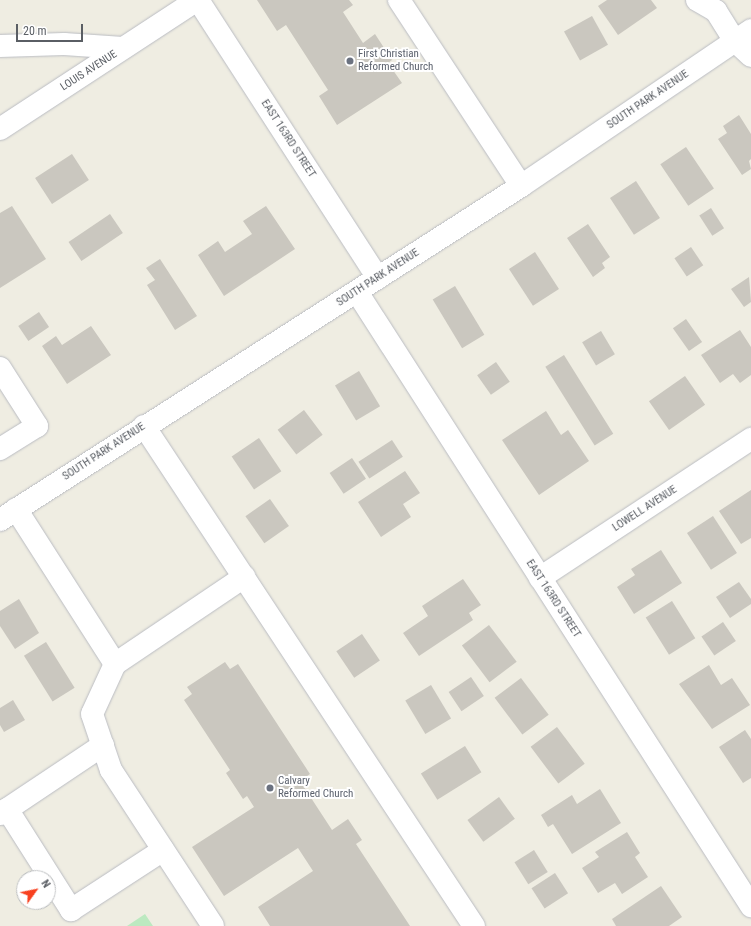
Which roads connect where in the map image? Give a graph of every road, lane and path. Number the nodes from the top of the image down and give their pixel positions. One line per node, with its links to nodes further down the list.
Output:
1 (197, 0): 7 (street, LOUIS AVENUE); 11 (street, EAST 163RD STREET)
2 (399, 0): 10 (street)
3 (697, 0): 4 (street)
4 (716, 6): 5 (street)
5 (743, 36): 8 (street); 10 (street, SOUTH PARK AVENUE)
6 (0, 46): 7 (street)
7 (123, 48): 9 (street, LOUIS AVENUE)
8 (751, 56)
9 (0, 129)
10 (521, 186): 11 (street, SOUTH PARK AVENUE)
11 (378, 278): 12 (street, SOUTH PARK AVENUE)
12 (357, 292): 14 (street, SOUTH PARK AVENUE); 19 (street, EAST 163RD STREET)
13 (0, 368): 16 (street)
14 (144, 426): 17 (street, SOUTH PARK AVENUE); 18 (street)
15 (751, 439): 19 (street, LOWELL AVENUE)
16 (0, 449)
17 (8, 515): 20 (street)
18 (244, 577): 20 (street); 26 (street)
19 (540, 578): 24 (street, EAST 163RD STREET)
20 (115, 664): 21 (street)
21 (103, 745): 22 (street); 23 (street)
22 (3, 811): 23 (street)
23 (164, 850): 25 (street)
24 (751, 906)
25 (213, 926)
26 (474, 926)

